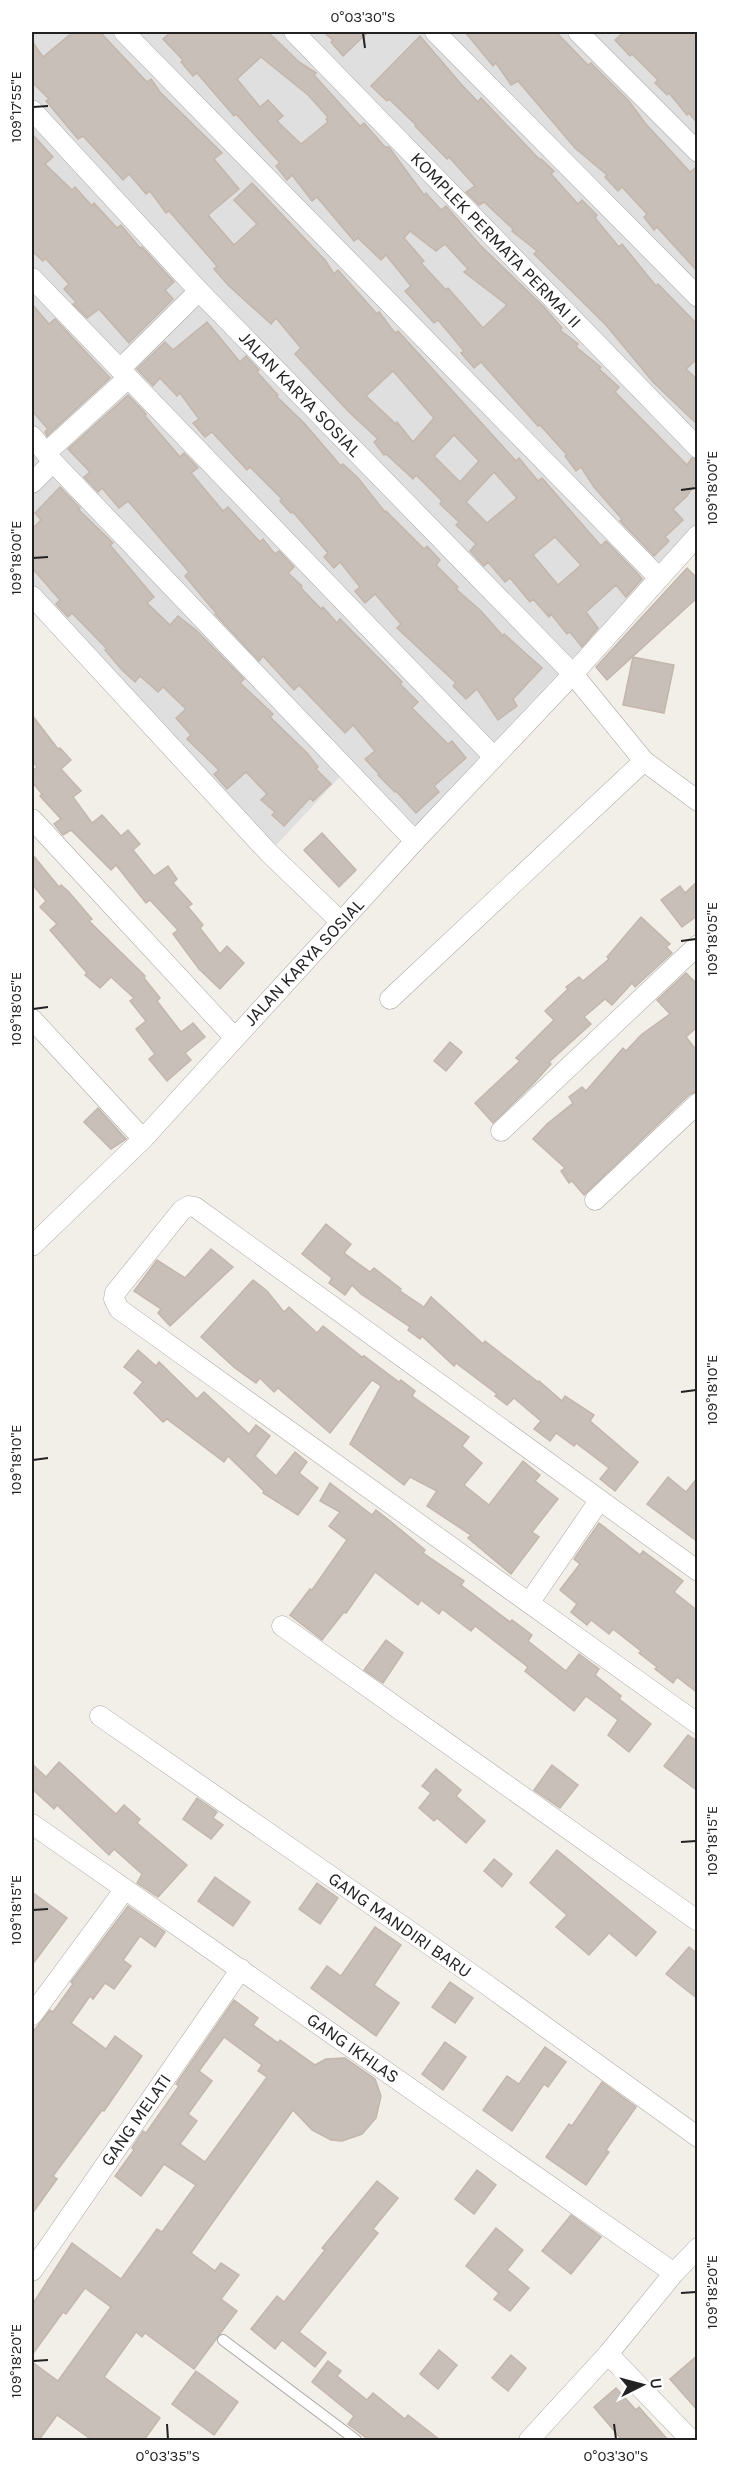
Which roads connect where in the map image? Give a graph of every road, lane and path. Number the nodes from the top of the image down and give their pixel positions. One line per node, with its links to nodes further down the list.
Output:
1 (124, 32): 16 (street)
2 (294, 32): 12 (street, KOMPLEK PERMATA PERMAI II)
3 (435, 32): 9 (street)
4 (578, 32): 6 (street)
5 (32, 110): 8 (street, JALAN KARYA SOSIAL)
6 (698, 152)
7 (32, 278): 10 (street)
8 (199, 291): 10 (street); 18 (street, JALAN KARYA SOSIAL)
9 (698, 297)
10 (124, 374): 13 (street); 19 (street)
11 (32, 436): 13 (street)
12 (698, 448)
13 (50, 457): 14 (street); 23 (street)
14 (32, 483)
15 (698, 535): 16 (street)
16 (659, 578): 18 (street)
17 (32, 596): 24 (street)
18 (573, 674): 19 (street, JALAN KARYA SOSIAL); 20 (street, JALAN KARYA SOSIAL)
19 (495, 757): 23 (street, JALAN KARYA SOSIAL)
20 (644, 761): 21 (street, JALAN KARYA SOSIAL); 26 (street)
21 (698, 801)
22 (32, 819): 28 (street)
23 (415, 841): 24 (street, JALAN KARYA SOSIAL)
24 (341, 922): 28 (street, JALAN KARYA SOSIAL)
25 (698, 945): 30 (street)
26 (390, 999)
27 (32, 1019): 31 (street)
28 (234, 1037): 31 (street, JALAN KARYA SOSIAL)
29 (698, 1103): 32 (street)
30 (501, 1131)
31 (143, 1138): 33 (street, JALAN KARYA SOSIAL)
32 (595, 1200)
33 (35, 1234)
34 (599, 1502): 35 (street); 36 (street); 36 (street)
35 (698, 1571)
36 (529, 1603): 39 (street)
37 (282, 1626): 42 (street)
38 (100, 1716): 45 (street, GANG MANDIRI BARU)
39 (698, 1724)
40 (32, 1824): 41 (street, GANG IKHLAS)
41 (125, 1888): 43 (street, GANG IKHLAS); 44 (street)
42 (698, 1921)
43 (241, 1969): 47 (street, GANG MELATI); 48 (street, GANG IKHLAS)
44 (32, 2015)
45 (698, 2137)
46 (695, 2257): 48 (street)
47 (32, 2271)
48 (674, 2273): 50 (street)
49 (223, 2340): 52 (lane)
50 (608, 2354): 51 (street); 53 (street)
51 (538, 2437)
52 (356, 2440)
53 (691, 2440)

